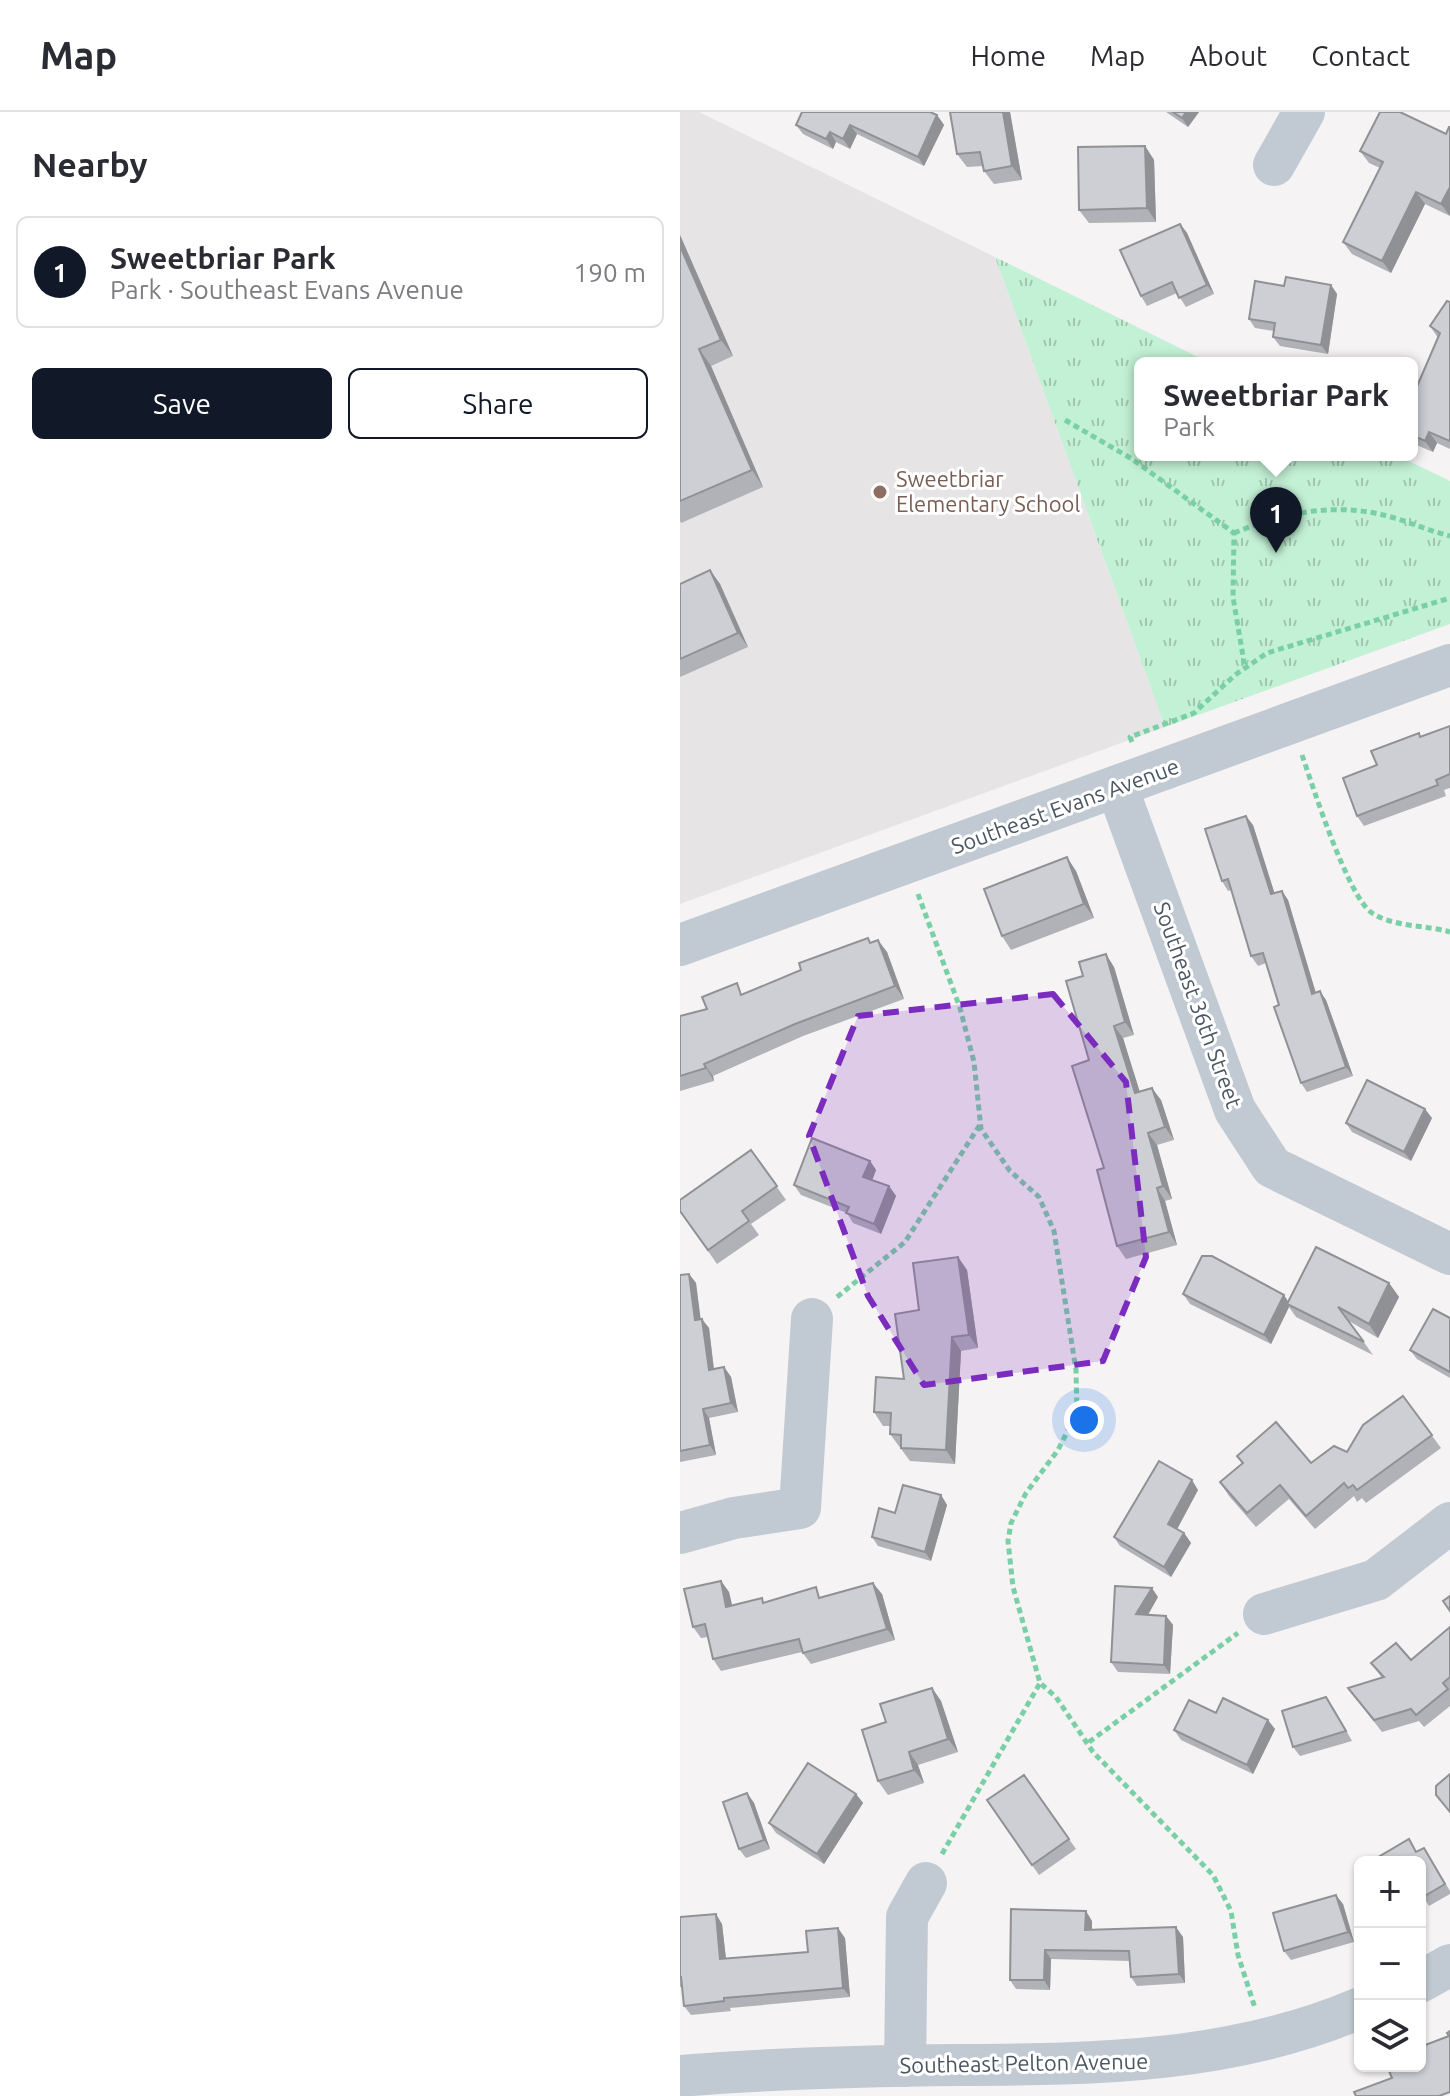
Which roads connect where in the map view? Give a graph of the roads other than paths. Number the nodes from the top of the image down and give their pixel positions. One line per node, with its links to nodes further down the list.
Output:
1 (1304, 112): 2 (street)
2 (1274, 165)
3 (1450, 665): 4 (street, Southeast Evans Avenue)
4 (1131, 782): 5 (street, Southeast Evans Avenue); 6 (street, Southeast 36th Street)
5 (680, 945)
6 (1450, 1254)
7 (812, 1319): 9 (street)
8 (1450, 1523): 10 (street)
9 (680, 1533)
10 (1264, 1614)
11 (926, 1883): 15 (street)
12 (1450, 1965): 13 (street)
13 (1426, 1979)
14 (1354, 2011): 15 (street, Southeast Pelton Avenue)
15 (905, 2066): 16 (street, Southeast Pelton Avenue)
16 (680, 2076)

